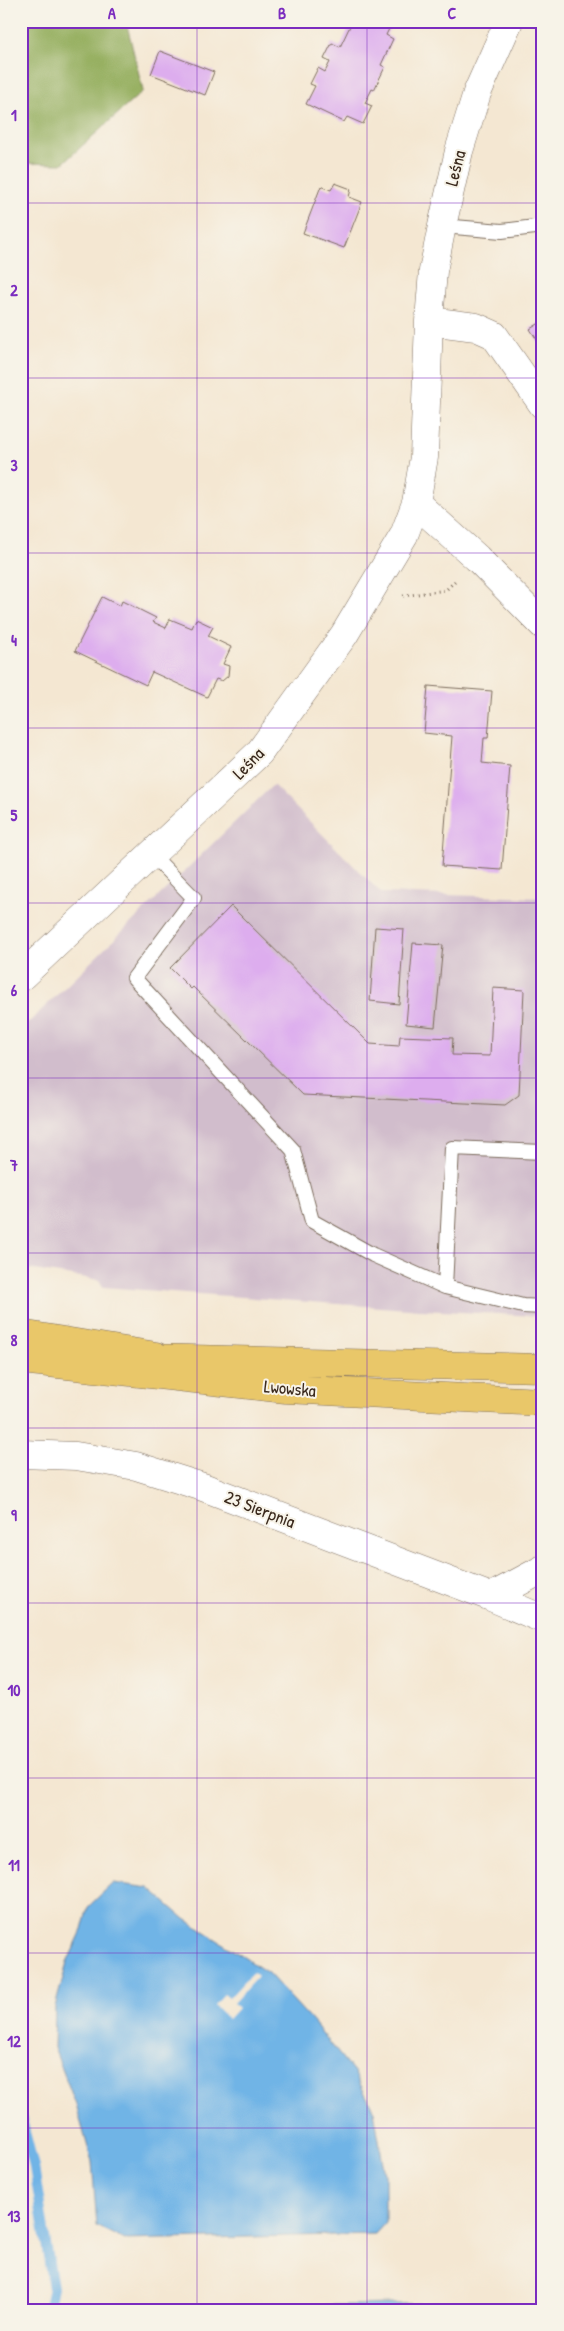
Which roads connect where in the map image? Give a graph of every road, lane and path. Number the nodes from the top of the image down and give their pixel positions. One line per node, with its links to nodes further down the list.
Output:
1 (509, 21): 2 (street, Leśna)
2 (442, 226): 3 (lane); 4 (street, Leśna)
3 (543, 226)
4 (428, 321): 5 (street); 6 (street, Leśna)
5 (543, 405)
6 (416, 503): 7 (street); 8 (street, Leśna)
7 (543, 625)
8 (153, 856): 9 (street, Leśna); 11 (lane)
9 (21, 977)
10 (543, 1152): 11 (lane)
11 (445, 1287): 12 (lane)
12 (543, 1307)
13 (21, 1334): 14 (main road)
14 (165, 1357): 15 (main road, Lwowska); 16 (main road, Lwowska)
15 (30, 1360): 17 (main road, Lwowska)
16 (543, 1368)
17 (543, 1402)
18 (21, 1454): 20 (street, 23 Sierpnia)
19 (543, 1569): 20 (street)
20 (491, 1597): 21 (street, 23 Sierpnia)
21 (543, 1619)

